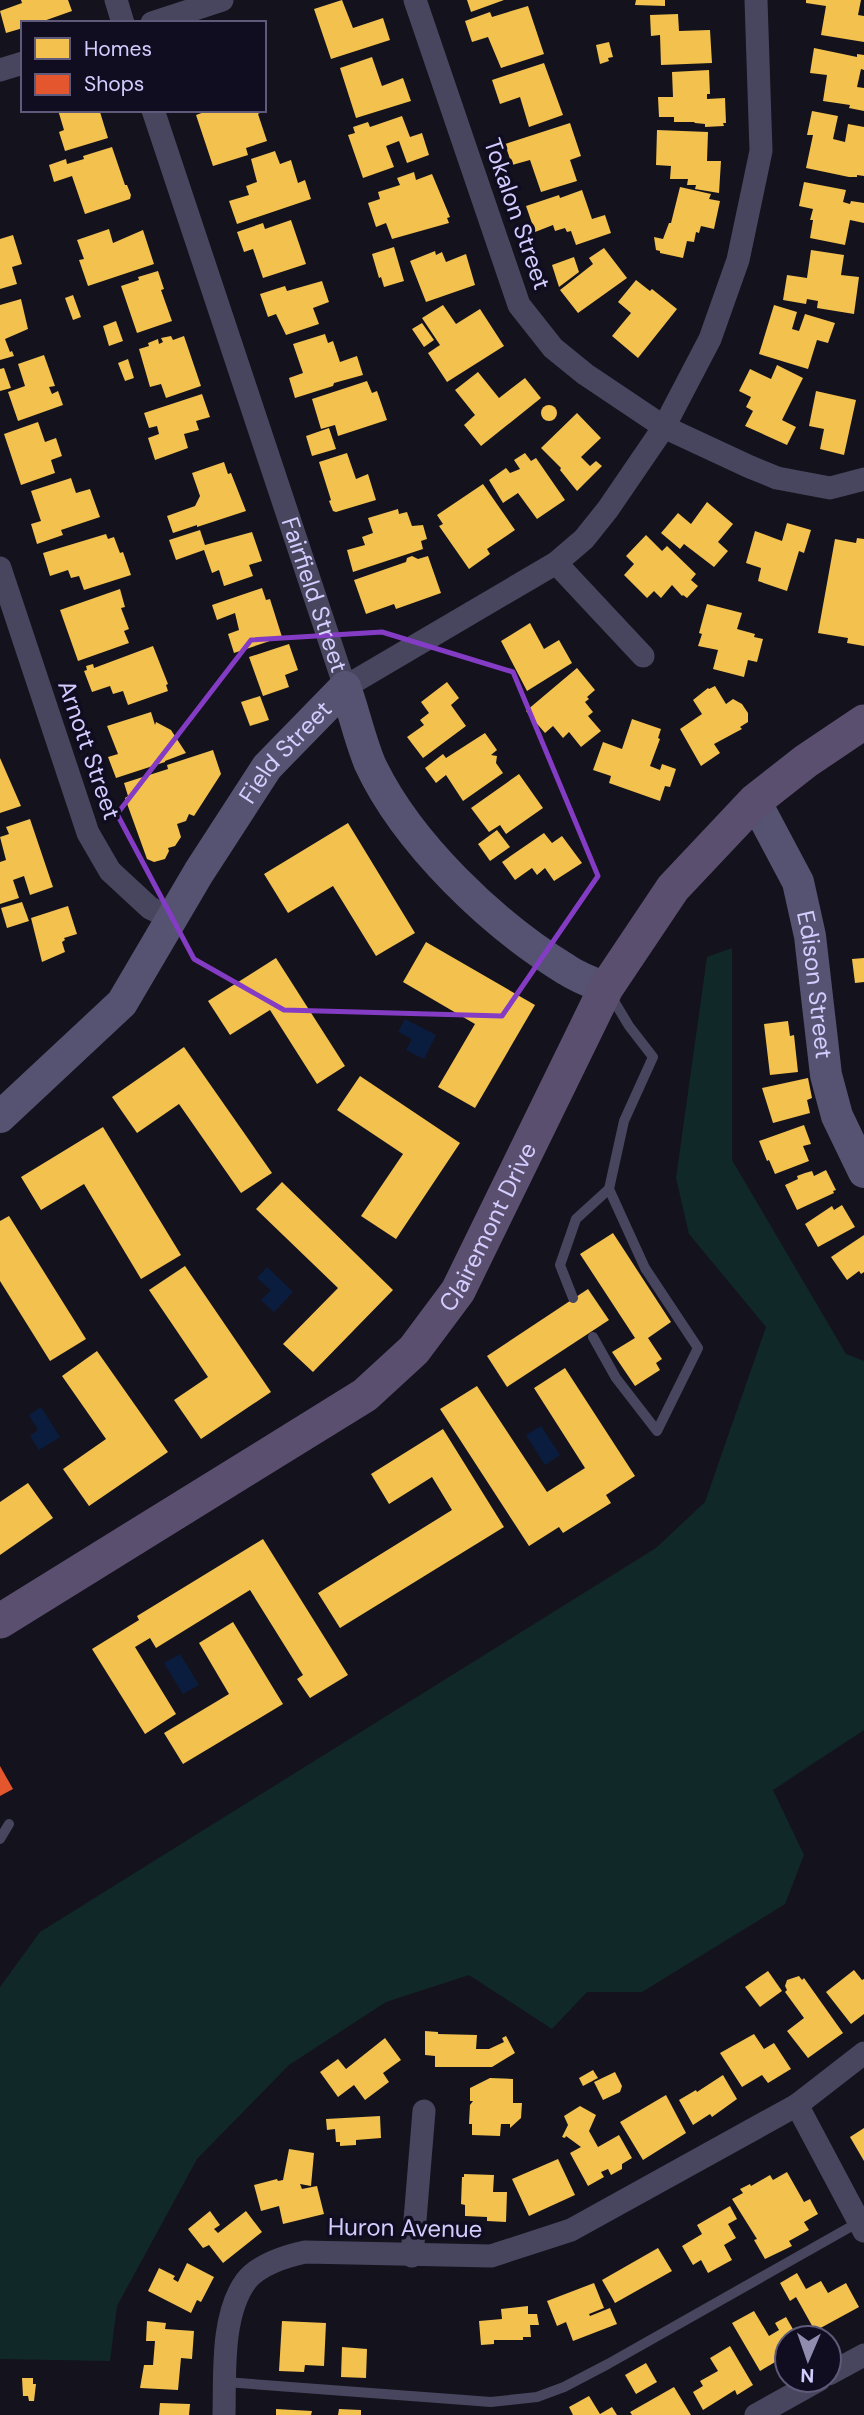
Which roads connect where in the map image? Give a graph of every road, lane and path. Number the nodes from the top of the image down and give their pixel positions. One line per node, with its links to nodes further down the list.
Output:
1 (116, 0): 5 (street)
2 (222, 0): 6 (street)
3 (415, 0): 10 (street, Tokalon Street)
4 (756, 0): 10 (street, Field Street)
5 (122, 21)
6 (158, 21)
7 (21, 64): 8 (street)
8 (0, 70)
9 (154, 112): 15 (street, Fairfield Street)
10 (664, 427): 11 (street, Tokalon Street); 12 (street, Field Street)
11 (864, 479)
12 (556, 563): 14 (street); 15 (street, Field Street)
13 (0, 568): 18 (street, Arnott Street)
14 (643, 656)
15 (345, 687): 18 (street, Field Street); 19 (street, Fairfield Street)
16 (864, 722): 17 (main road, Clairemont Drive)
17 (755, 801): 19 (main road, Clairemont Drive); 21 (street, Edison Street)
18 (171, 918): 20 (street, Field Street)
19 (606, 988): 22 (lane); 25 (main road, Clairemont Drive)
20 (0, 1118)
21 (864, 1172)
22 (609, 1189): 23 (lane); 24 (lane)
23 (573, 1298)
24 (593, 1337)
25 (0, 1621)
26 (9, 1824): 27 (lane)
27 (0, 1839)
28 (864, 2053): 29 (street, Huron Avenue)
29 (797, 2105): 31 (street); 32 (street, Huron Avenue)
30 (424, 2111): 32 (street)
31 (862, 2227): 35 (lane)
32 (412, 2256): 35 (street, Huron Avenue)
33 (864, 2355): 34 (street)
34 (843, 2366)
35 (225, 2382): 38 (street, Huron Avenue)
36 (795, 2394): 37 (street)
37 (760, 2414)
38 (224, 2415)

